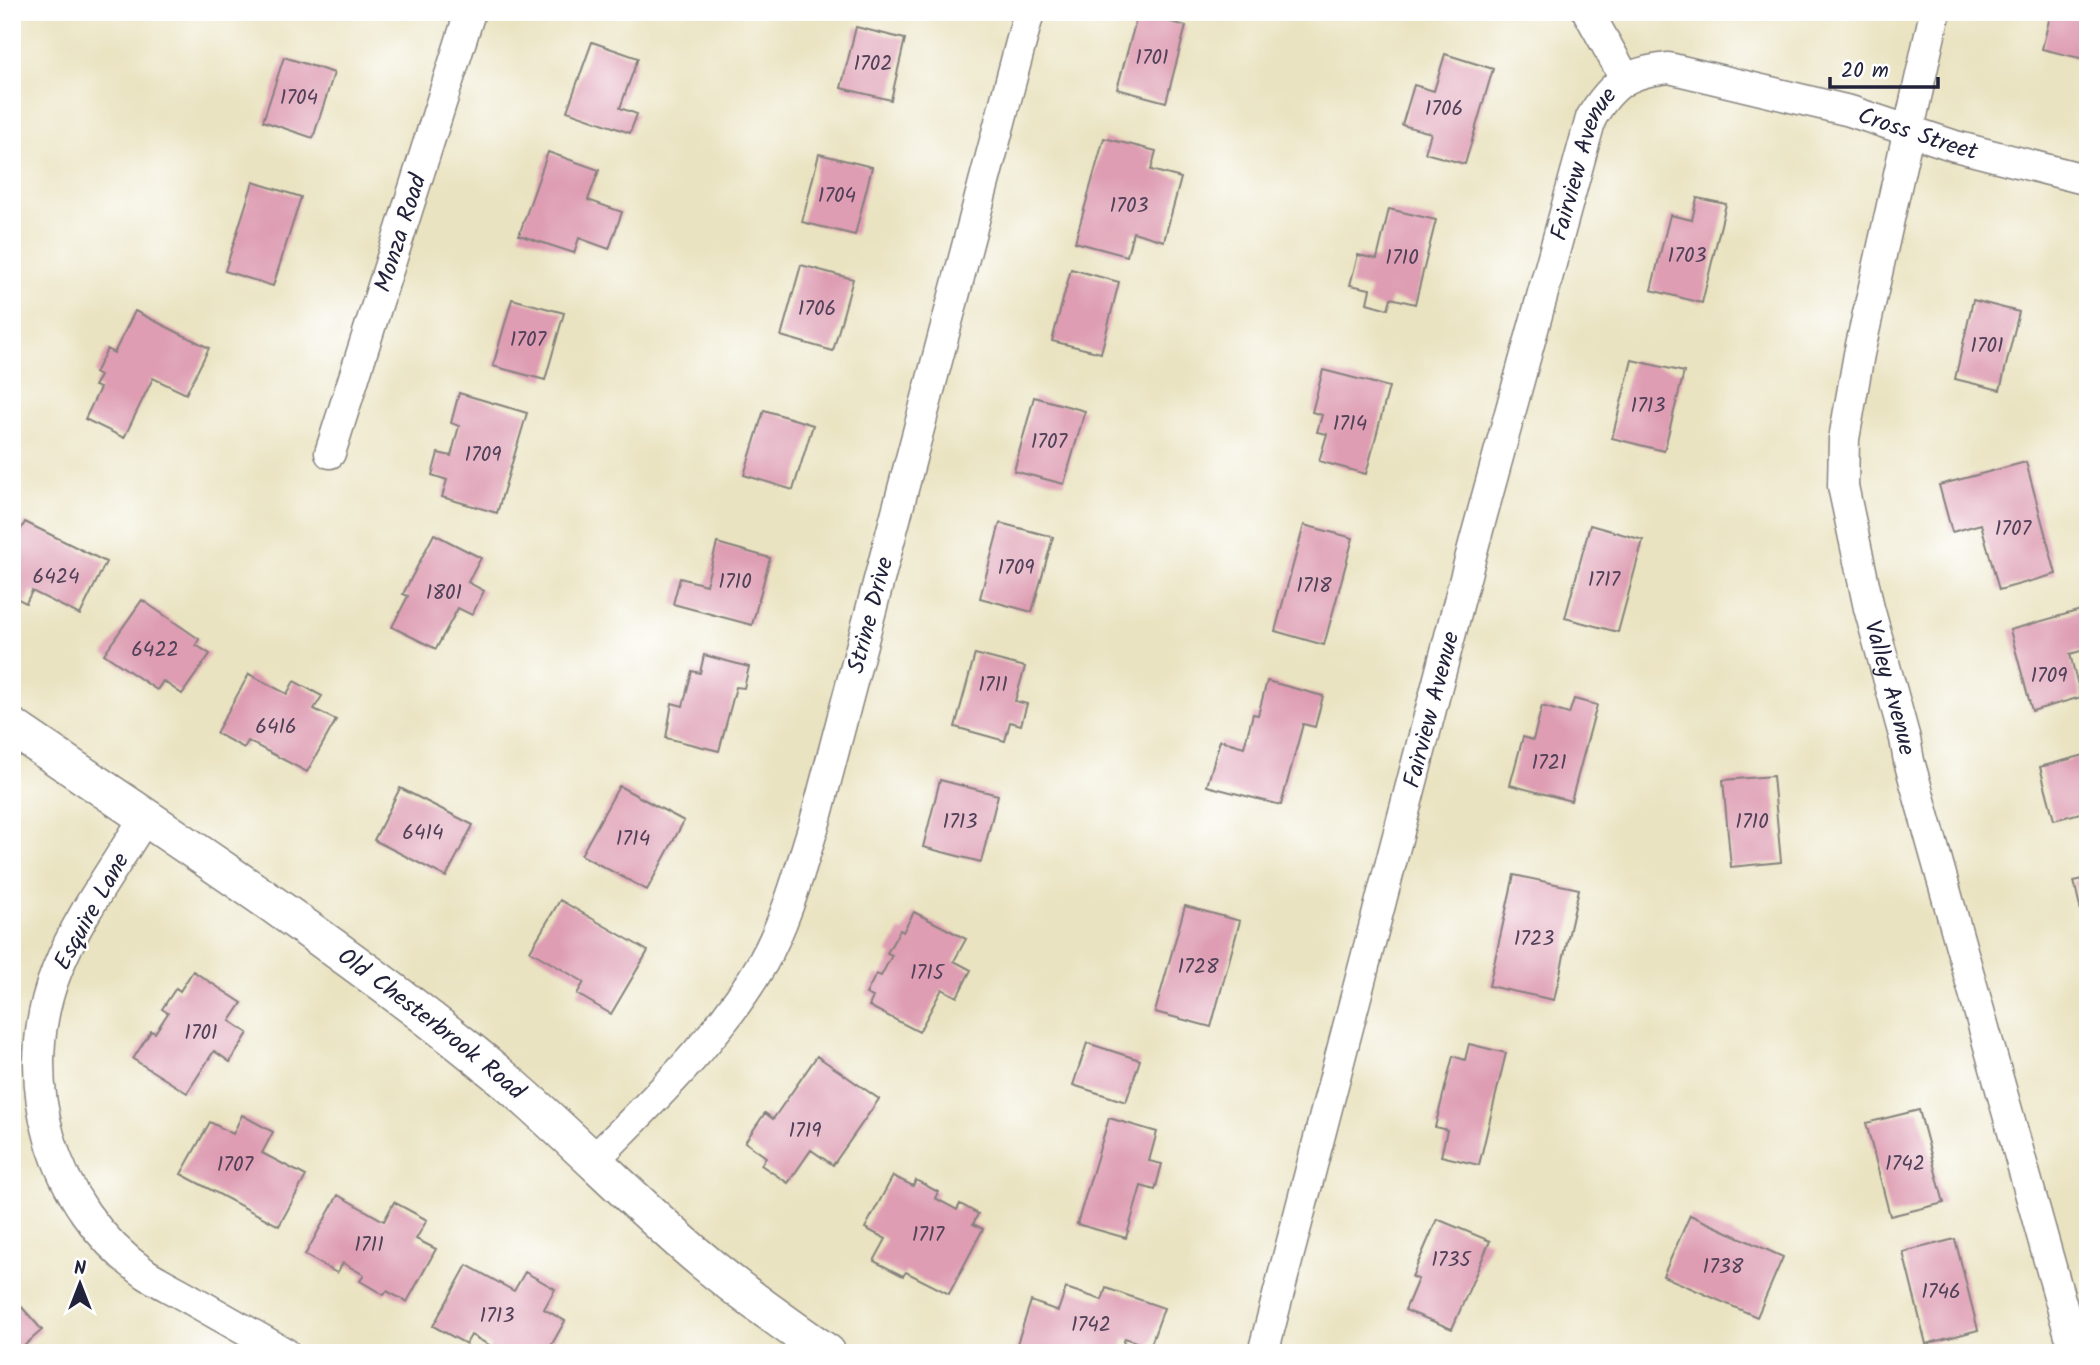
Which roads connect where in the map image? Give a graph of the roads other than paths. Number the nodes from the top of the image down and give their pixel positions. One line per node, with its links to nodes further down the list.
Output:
1 (470, 12): 8 (street, Monza Road)
2 (1029, 12): 11 (street, Strine Drive)
3 (1588, 12): 5 (street)
4 (1935, 12): 6 (street, Valley Avenue)
5 (1625, 78): 6 (street, Cross Street); 14 (street, Fairview Avenue)
6 (1907, 130): 7 (street, Cross Street); 15 (street, Valley Avenue)
7 (2088, 180)
8 (330, 453)
9 (12, 727): 10 (street, Old Chesterbrook Road)
10 (145, 817): 11 (street, Old Chesterbrook Road); 12 (street, Esquire Lane)
11 (593, 1160): 13 (street, Old Chesterbrook Road)
12 (285, 1353)
13 (827, 1353)
14 (1264, 1353)
15 (2075, 1353)

